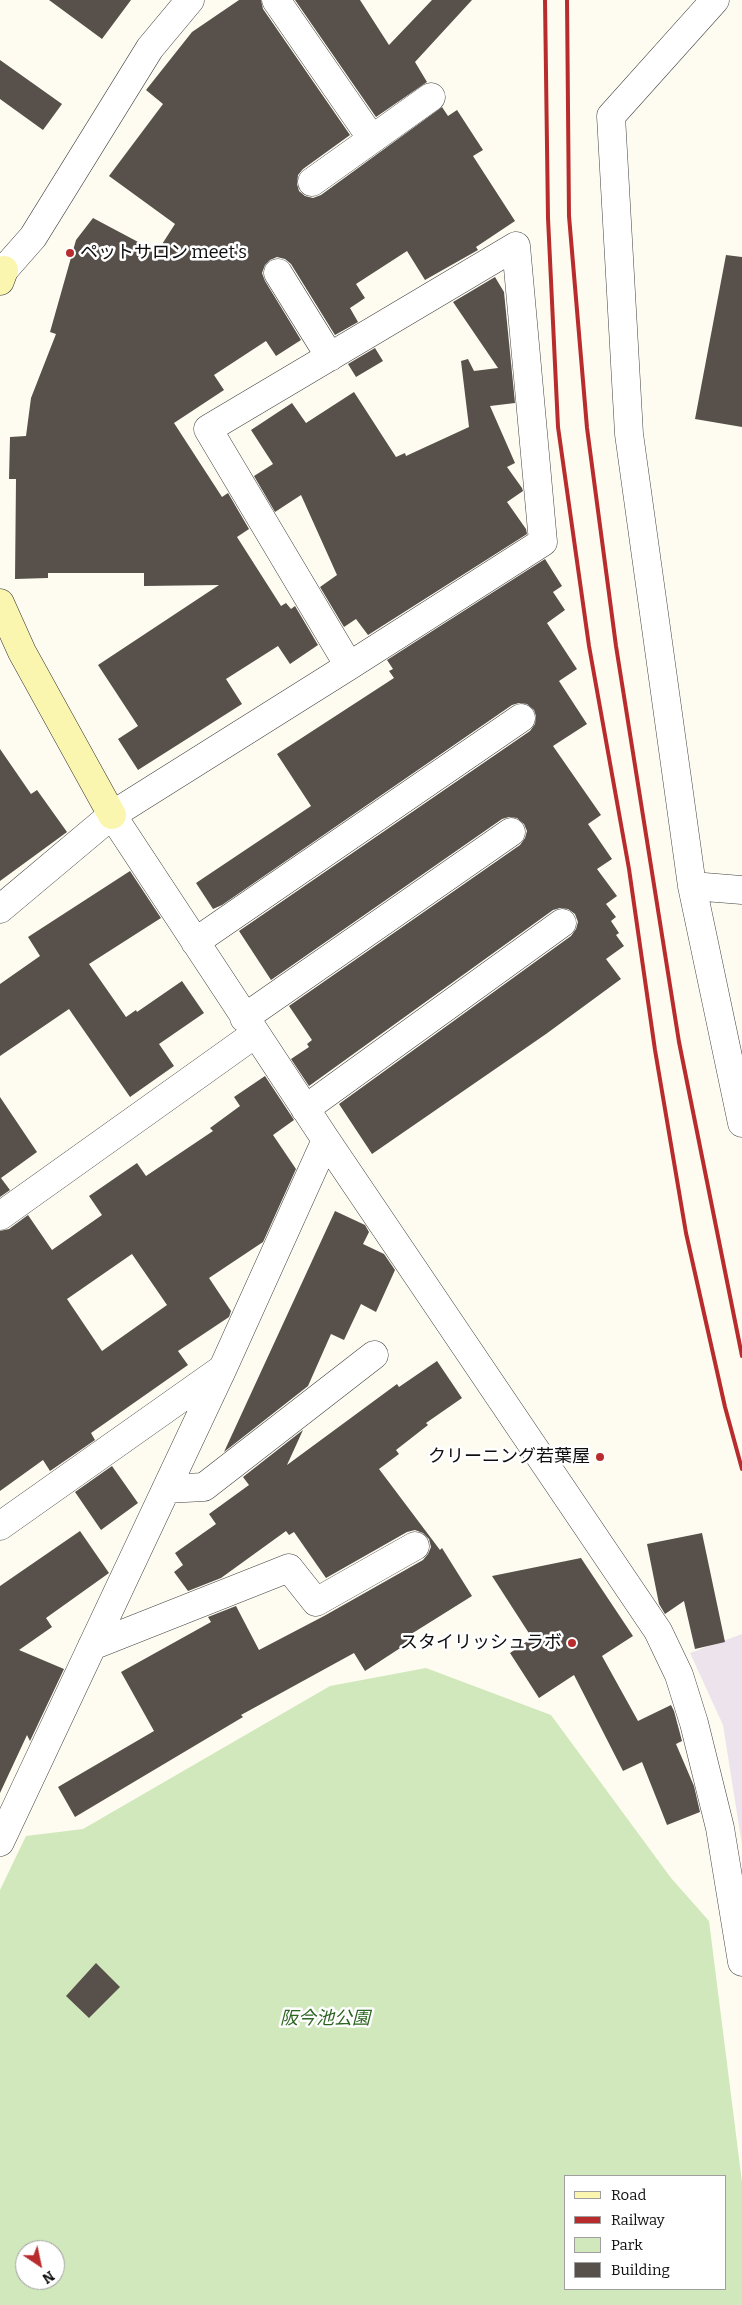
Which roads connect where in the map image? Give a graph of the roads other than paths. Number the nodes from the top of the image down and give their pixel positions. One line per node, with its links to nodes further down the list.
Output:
1 (190, 0): 7 (street)
2 (276, 0): 5 (street)
3 (716, 0): 15 (street)
4 (431, 97): 5 (street)
5 (372, 139): 6 (street)
6 (312, 182)
7 (1, 273)
8 (278, 273): 9 (street)
9 (330, 357): 11 (street); 11 (street)
10 (0, 603): 13 (street)
11 (349, 666): 13 (street)
12 (521, 718): 19 (street)
13 (112, 815): 17 (street); 19 (street)
14 (511, 832): 20 (street)
15 (692, 886): 16 (street); 22 (street)
16 (742, 890)
17 (0, 909)
18 (562, 923): 21 (street)
19 (195, 942): 20 (street)
20 (250, 1026): 21 (street); 24 (street)
21 (305, 1109): 23 (street)
22 (742, 1123)
23 (326, 1140): 26 (street); 32 (street)
24 (0, 1216)
25 (374, 1355): 27 (street)
26 (223, 1368): 27 (street); 28 (street)
27 (166, 1489): 30 (street)
28 (0, 1526)
29 (415, 1546): 30 (street)
30 (92, 1646): 31 (street)
31 (0, 1842)
32 (742, 1962)

